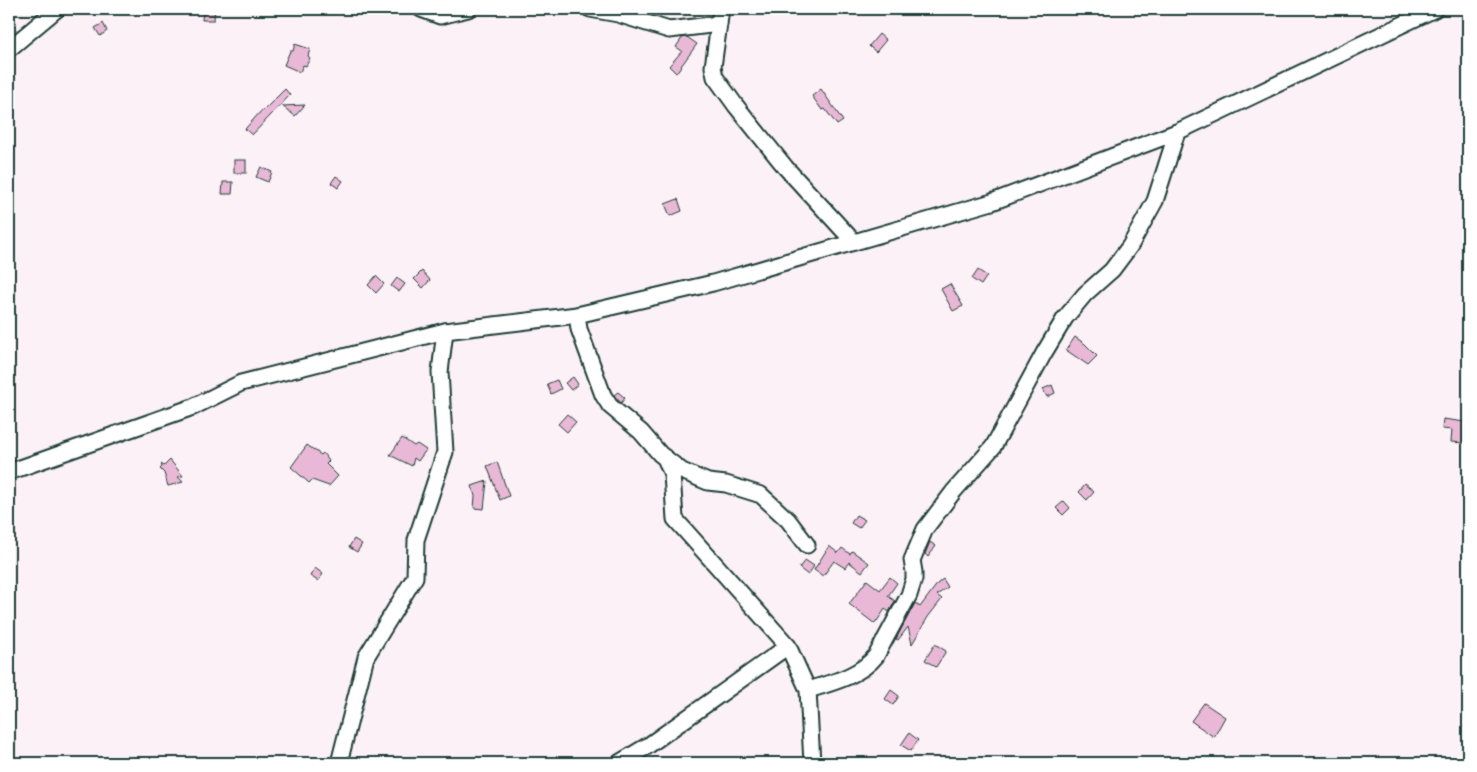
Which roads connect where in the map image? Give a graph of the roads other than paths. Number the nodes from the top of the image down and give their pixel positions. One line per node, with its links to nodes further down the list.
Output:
1 (56, 9): 8 (street)
2 (421, 9): 3 (street)
3 (468, 9)
4 (590, 9): 7 (street)
5 (721, 9): 7 (street)
6 (1435, 9): 9 (street)
7 (719, 24): 10 (street)
8 (9, 49)
9 (1177, 132): 10 (street); 17 (street)
10 (854, 242): 11 (street)
11 (577, 315): 12 (street); 13 (street)
12 (445, 331): 14 (street); 18 (street)
13 (665, 458): 15 (street); 16 (street)
14 (9, 472)
15 (807, 545)
16 (788, 646): 17 (street); 19 (street)
17 (808, 690): 20 (street)
18 (339, 763)
19 (619, 763)
20 (812, 763)

